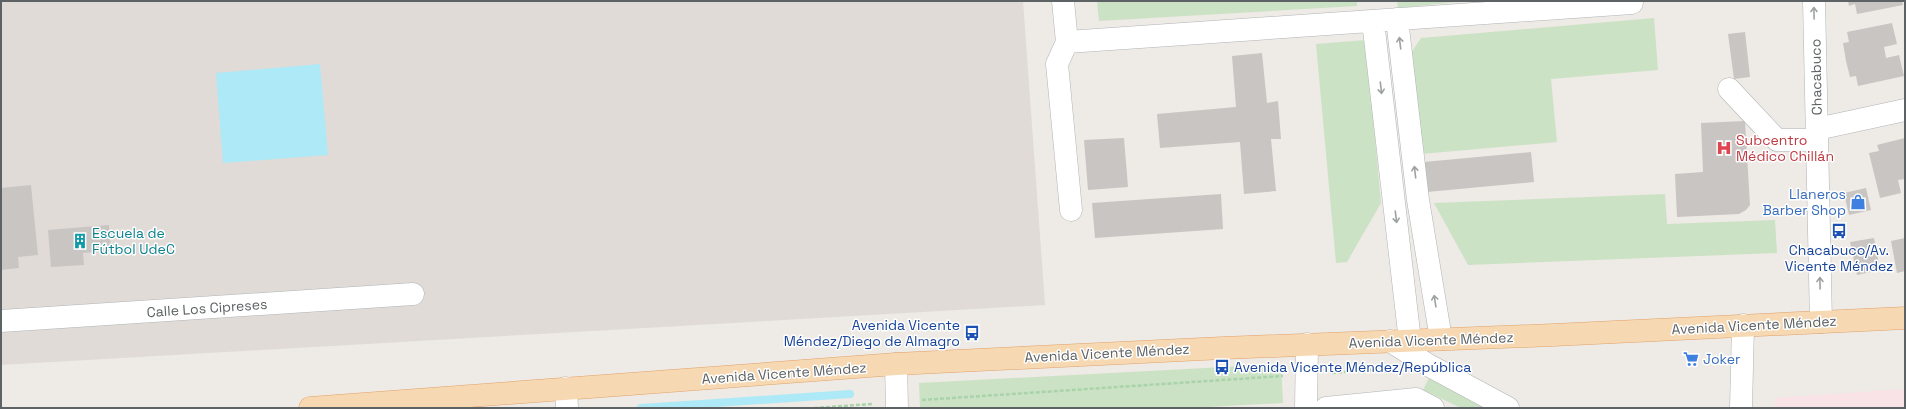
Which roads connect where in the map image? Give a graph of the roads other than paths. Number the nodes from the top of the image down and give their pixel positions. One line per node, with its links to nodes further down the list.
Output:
1 (1063, 1): 6 (street)
2 (1632, 1): 4 (street)
3 (1814, 1): 9 (street, Chacabuco, one-way to 3)
4 (1397, 19): 5 (street); 16 (street, one-way to 4)
5 (1373, 21): 6 (street); 17 (street, one-way to 17)
6 (1067, 42): 10 (street)
7 (1729, 89): 9 (street)
8 (1905, 110): 9 (street)
9 (1817, 135): 14 (street, Chacabuco, one-way to 9)
10 (1071, 210)
11 (413, 294): 13 (street, Calle Los Cipreses)
12 (1905, 318): 14 (main road, Avenida Vicente Méndez)
13 (1, 322)
14 (1821, 322): 15 (main road, Avenida Vicente Méndez)
15 (1743, 325): 16 (main road, Avenida Vicente Méndez); 27 (street)
16 (1441, 339): 17 (main road, Avenida Vicente Méndez)
17 (1400, 341): 18 (main road, Avenida Vicente Méndez); 26 (street)
18 (1307, 344): 19 (main road, Avenida Vicente Méndez); 23 (street)
19 (896, 364): 20 (main road, Avenida Vicente Méndez); 21 (street)
20 (566, 398): 22 (main road, Avenida Vicente Méndez)
21 (897, 405)
22 (310, 408)
23 (1306, 408)
24 (1326, 408): 25 (street)
25 (1433, 408)
26 (1508, 408)
27 (1741, 408)

